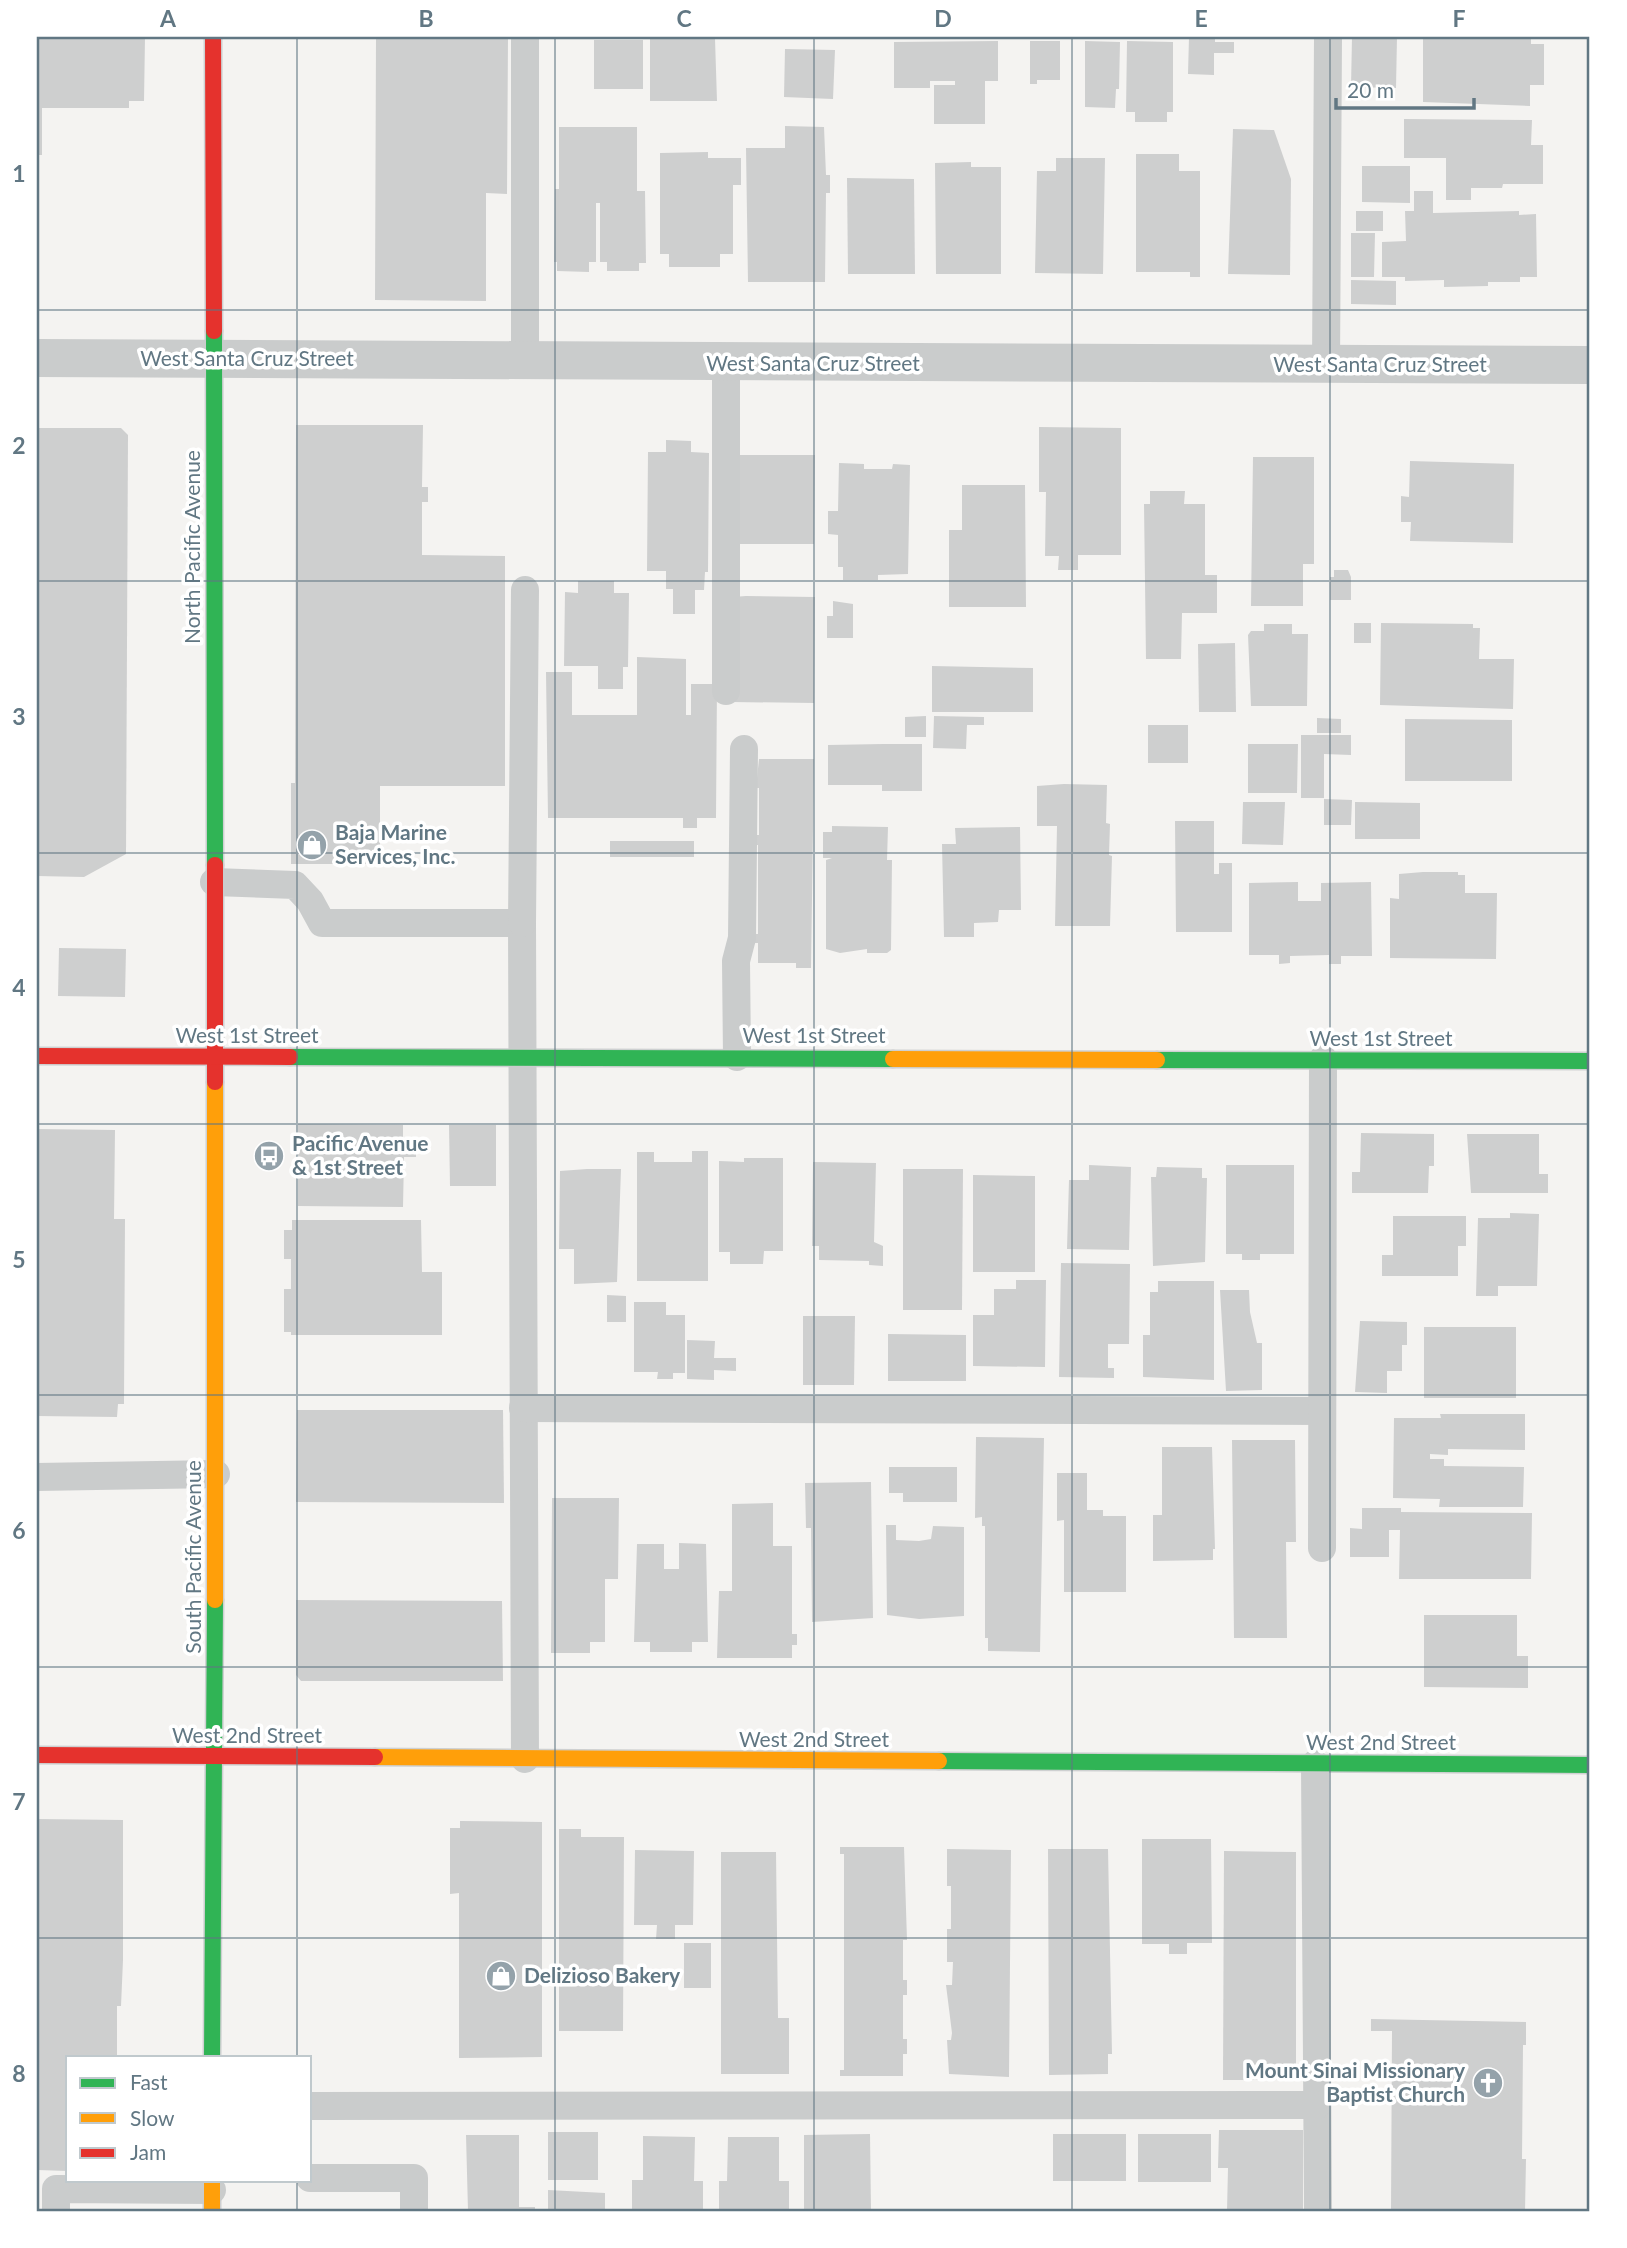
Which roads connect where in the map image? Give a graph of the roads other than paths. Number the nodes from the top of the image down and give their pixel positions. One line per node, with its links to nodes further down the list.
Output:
1 (213, 37): 5 (street, North Pacific Avenue)
2 (525, 37): 6 (lane)
3 (1328, 37): 9 (lane)
4 (37, 358): 5 (street, West Santa Cruz Street)
5 (213, 359): 6 (street, West Santa Cruz Street); 13 (street, North Pacific Avenue)
6 (524, 361): 7 (street, West Santa Cruz Street)
7 (726, 363): 9 (street, West Santa Cruz Street); 11 (lane)
8 (1590, 365): 9 (street, West Santa Cruz Street)
9 (1326, 366)
10 (524, 590): 14 (lane)
11 (726, 691)
12 (744, 749): 18 (lane)
13 (214, 882): 14 (lane); 16 (street, North Pacific Avenue)
14 (522, 923): 17 (lane)
15 (37, 1056): 16 (street, West 1st Street)
16 (214, 1057): 17 (street, West 1st Street); 23 (street, South Pacific Avenue)
17 (524, 1057): 18 (street, West 1st Street); 21 (lane)
18 (737, 1057): 19 (street, West 1st Street)
19 (1323, 1059): 20 (street, West 1st Street); 22 (lane)
20 (1590, 1061)
21 (523, 1408): 22 (lane); 28 (lane)
22 (1322, 1411): 25 (lane)
23 (216, 1474): 24 (lane); 27 (street, South Pacific Avenue)
24 (37, 1477)
25 (1322, 1548)
26 (37, 1755): 27 (street, West 2nd Street)
27 (214, 1757): 28 (street, West 2nd Street); 31 (street, South Pacific Avenue)
28 (524, 1759): 29 (street, West 2nd Street)
29 (1315, 1763): 30 (street, West 2nd Street); 32 (lane)
30 (1590, 1765)
31 (212, 2056)
32 (1317, 2105): 33 (lane); 38 (lane)
33 (312, 2106)
34 (312, 2178): 37 (lane)
35 (212, 2194): 36 (lane)
36 (55, 2211)
37 (414, 2211)
38 (1318, 2211)

